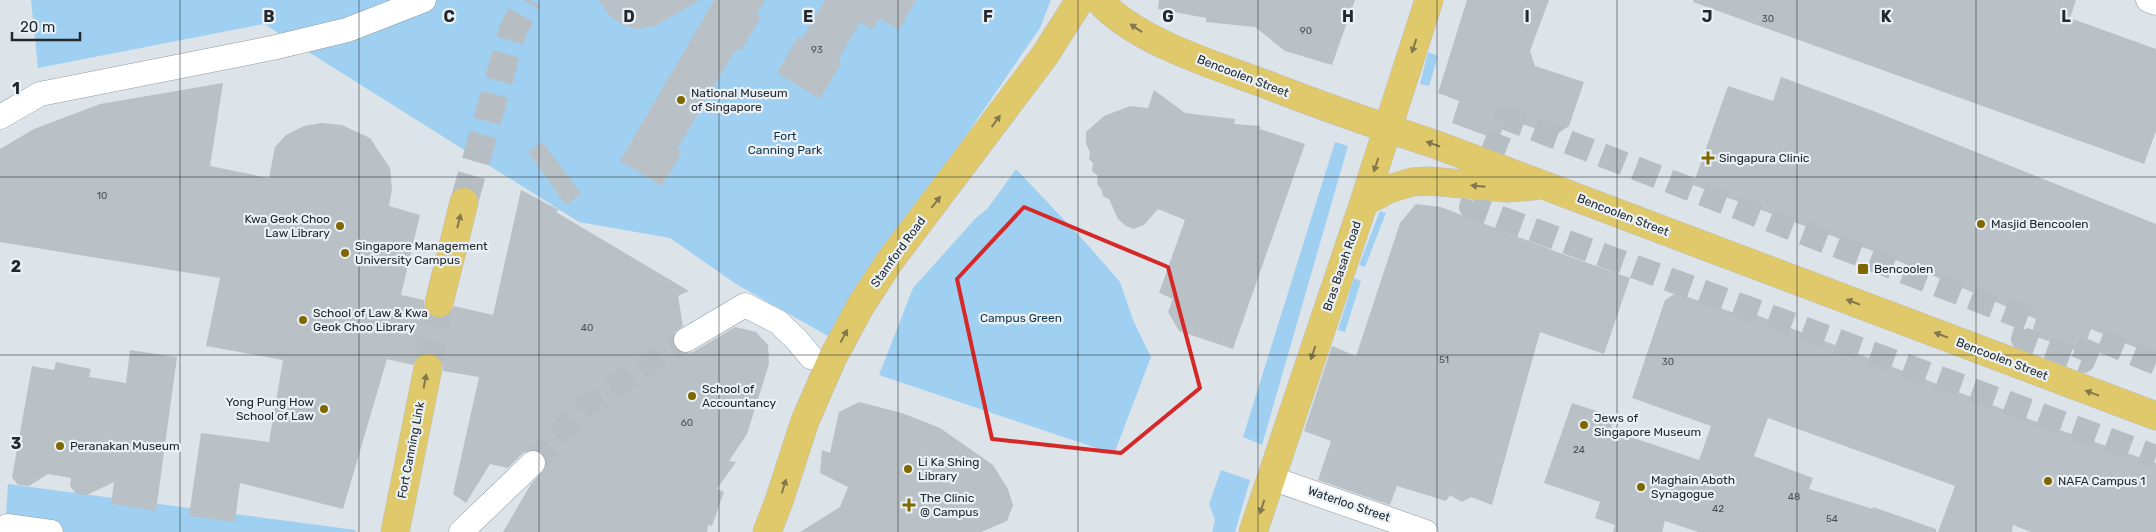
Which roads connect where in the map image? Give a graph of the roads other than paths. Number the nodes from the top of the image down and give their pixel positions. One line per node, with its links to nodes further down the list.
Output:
1 (424, 0): 7 (street)
2 (1080, 0): 23 (main road, Stamford Road, one-way to 2)
3 (1099, 0): 8 (main road, Bencoolen Street, one-way to 3)
4 (1429, 0): 8 (main road, Bras Basah Road, one-way to 8)
5 (2148, 0): 6 (street)
6 (2156, 2)
7 (0, 117)
8 (1388, 128): 9 (main road, Bencoolen Street, one-way to 8); 11 (main road, Bras Basah Road, one-way to 11)
9 (1544, 186): 11 (main road, one-way to 11); 16 (main road, Bencoolen Street, one-way to 9)
10 (464, 202): 12 (main road, one-way to 10)
11 (1364, 202): 18 (main road, Bras Basah Road, one-way to 18)
12 (439, 303)
13 (686, 340): 14 (street)
14 (811, 357)
15 (428, 368): 21 (main road, Fort Canning Link, one-way to 15)
16 (2156, 416)
17 (533, 463): 22 (street)
18 (1271, 478): 24 (main road, Bras Basah Road, one-way to 24); 25 (street, Waterloo Street)
19 (7, 526): 20 (street)
20 (51, 532)
21 (394, 532)
22 (461, 532)
23 (767, 532)
24 (1253, 532)
25 (1426, 532)

